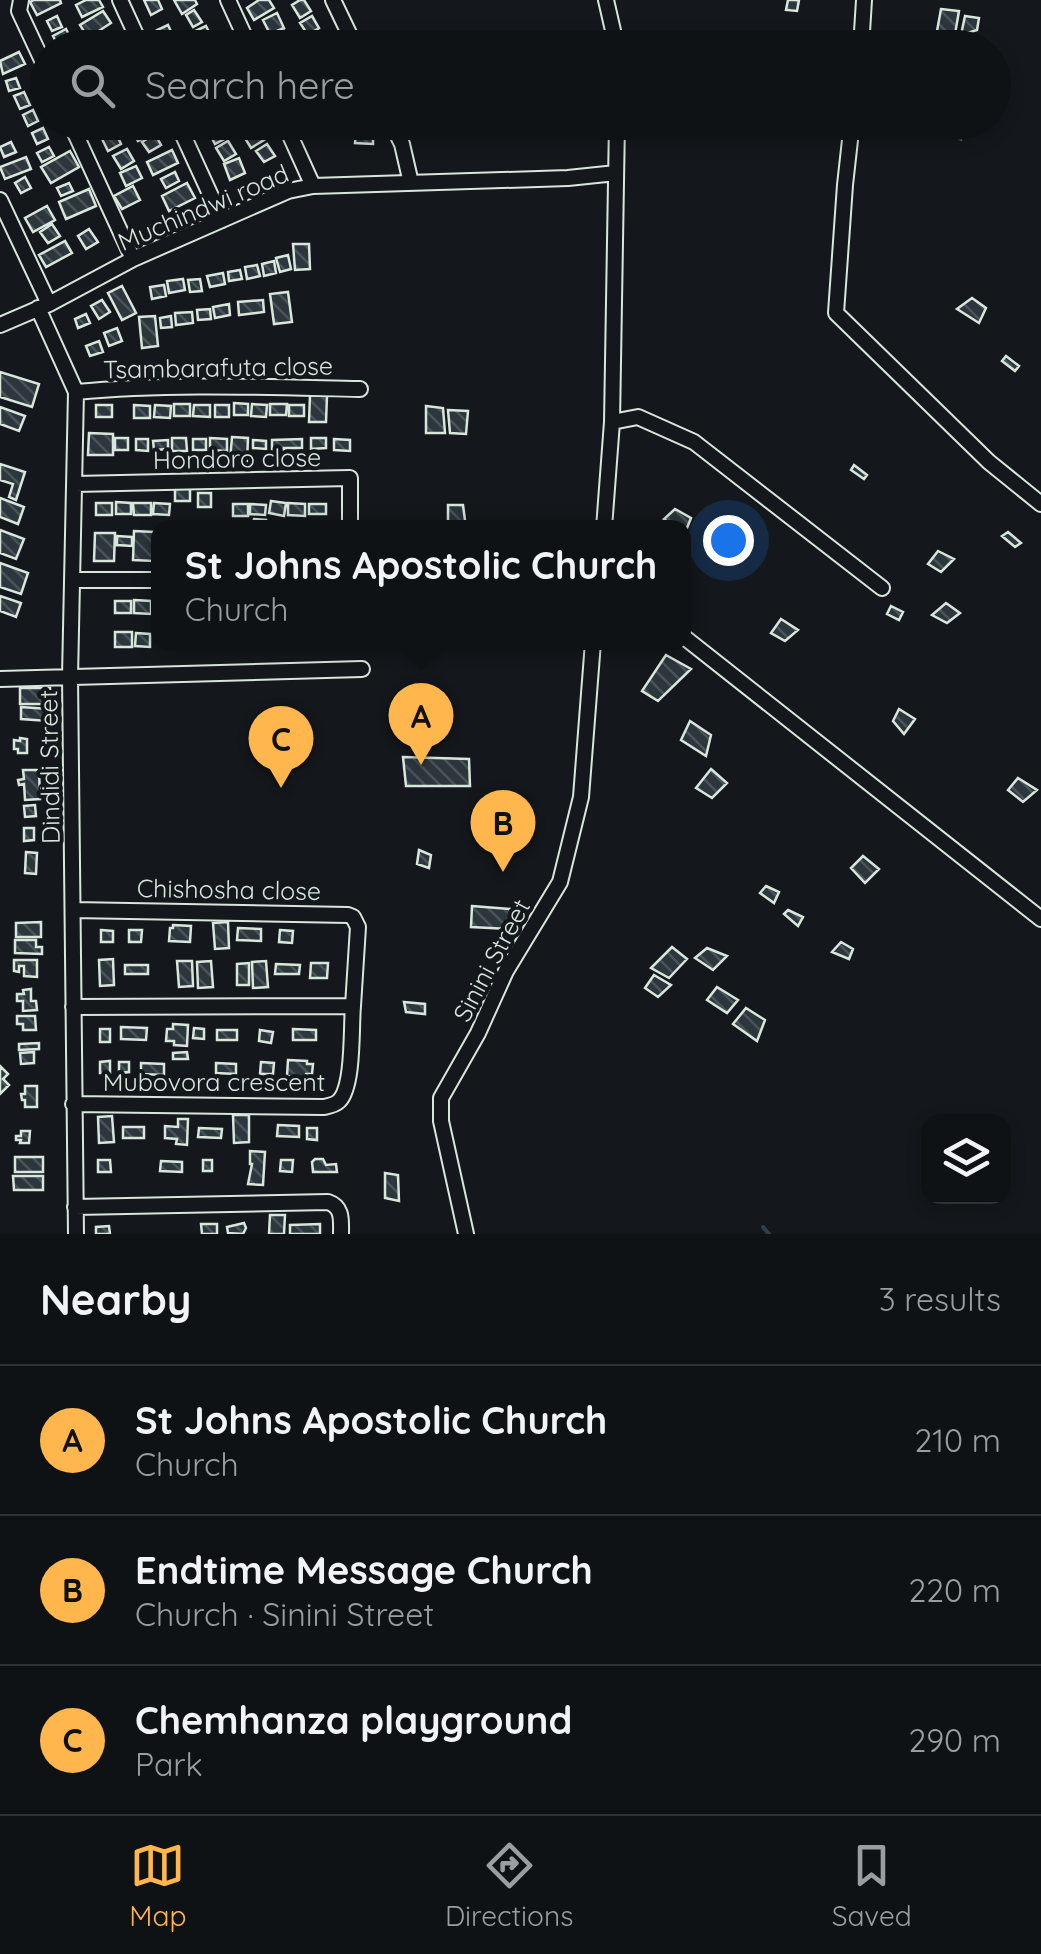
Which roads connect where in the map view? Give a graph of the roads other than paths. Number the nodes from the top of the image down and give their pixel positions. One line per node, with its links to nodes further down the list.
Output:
1 (21, 0): 12 (street)
2 (120, 0): 7 (street)
3 (228, 0): 8 (street)
4 (333, 0): 9 (street)
5 (606, 0): 10 (street)
6 (864, 0): 11 (street)
7 (134, 30)
8 (242, 30)
9 (347, 30)
10 (613, 30)
11 (863, 30)
12 (30, 35)
13 (78, 140): 24 (street)
14 (185, 140): 23 (street)
15 (292, 140): 21 (street)
16 (400, 140): 20 (street)
17 (616, 140): 19 (street)
18 (850, 140): 31 (street)
19 (616, 173): 20 (street, Muchindwi road); 29 (street)
20 (412, 183): 21 (street, Muchindwi road)
21 (313, 186): 23 (street, Muchindwi road)
22 (0, 200): 25 (street, Dindidi Street)
23 (222, 220): 24 (street, Muchindwi road)
24 (134, 259): 25 (street, Muchindwi road)
25 (43, 306): 26 (street, Muchindwi road); 28 (street, Dindidi Street)
26 (0, 325)
27 (360, 389): 28 (street, Tsambarafuta close)
28 (76, 392): 30 (street, Dindidi Street)
29 (612, 422): 33 (street); 36 (street)
30 (76, 484): 32 (street, Hondoro close); 34 (street, Dindidi Street)
31 (1041, 504)
32 (350, 520)
33 (605, 520)
34 (73, 580): 35 (street); 40 (street, Dindidi Street)
35 (151, 580)
36 (882, 588)
37 (691, 643): 43 (street)
38 (592, 650): 50 (street, Sinini Street)
39 (362, 669): 40 (street)
40 (70, 678): 41 (street); 42 (street, Dindidi Street)
41 (0, 679)
42 (73, 910): 44 (street, Chishosha close); 45 (street, Dindidi Street)
43 (1041, 919)
44 (352, 1006): 45 (street); 46 (street, Mubovora crescent)
45 (73, 1008): 46 (street, Dindidi Street)
46 (73, 1104): 47 (street, Dindidi Street)
47 (75, 1207): 48 (street, Dindidi Street); 49 (street)
48 (76, 1234)
49 (341, 1234)
50 (466, 1234)

